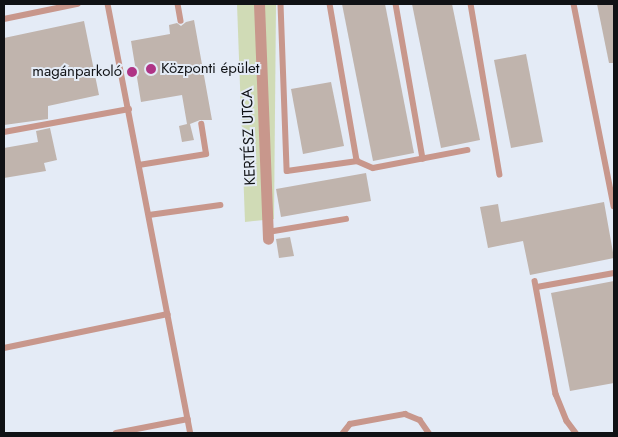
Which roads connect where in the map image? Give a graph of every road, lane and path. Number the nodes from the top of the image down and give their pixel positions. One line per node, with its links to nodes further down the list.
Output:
1 (77, 4): 10 (lane)
2 (108, 4): 12 (lane)
3 (178, 4): 11 (lane)
4 (259, 4): 24 (street, KERTÉSZ UTCA)
5 (282, 4): 17 (lane)
6 (330, 4): 17 (lane)
7 (396, 4): 16 (lane)
8 (471, 4): 19 (lane)
9 (574, 4): 21 (lane)
10 (4, 19)
11 (181, 21)
12 (129, 109): 14 (lane); 18 (lane)
13 (202, 124): 18 (lane)
14 (4, 132)
15 (467, 150): 16 (lane)
16 (423, 158): 17 (lane)
17 (357, 161)
18 (139, 165): 22 (lane)
19 (500, 175)
20 (220, 205): 22 (lane)
21 (614, 206)
22 (149, 216): 26 (lane)
23 (346, 218): 24 (lane)
24 (268, 236)
25 (614, 273): 33 (lane)
26 (168, 314): 27 (lane); 28 (lane)
27 (4, 348)
28 (188, 419): 29 (lane); 30 (lane)
29 (116, 433)
30 (190, 433)
31 (343, 433): 32 (lane)
32 (430, 433)
33 (576, 433)

